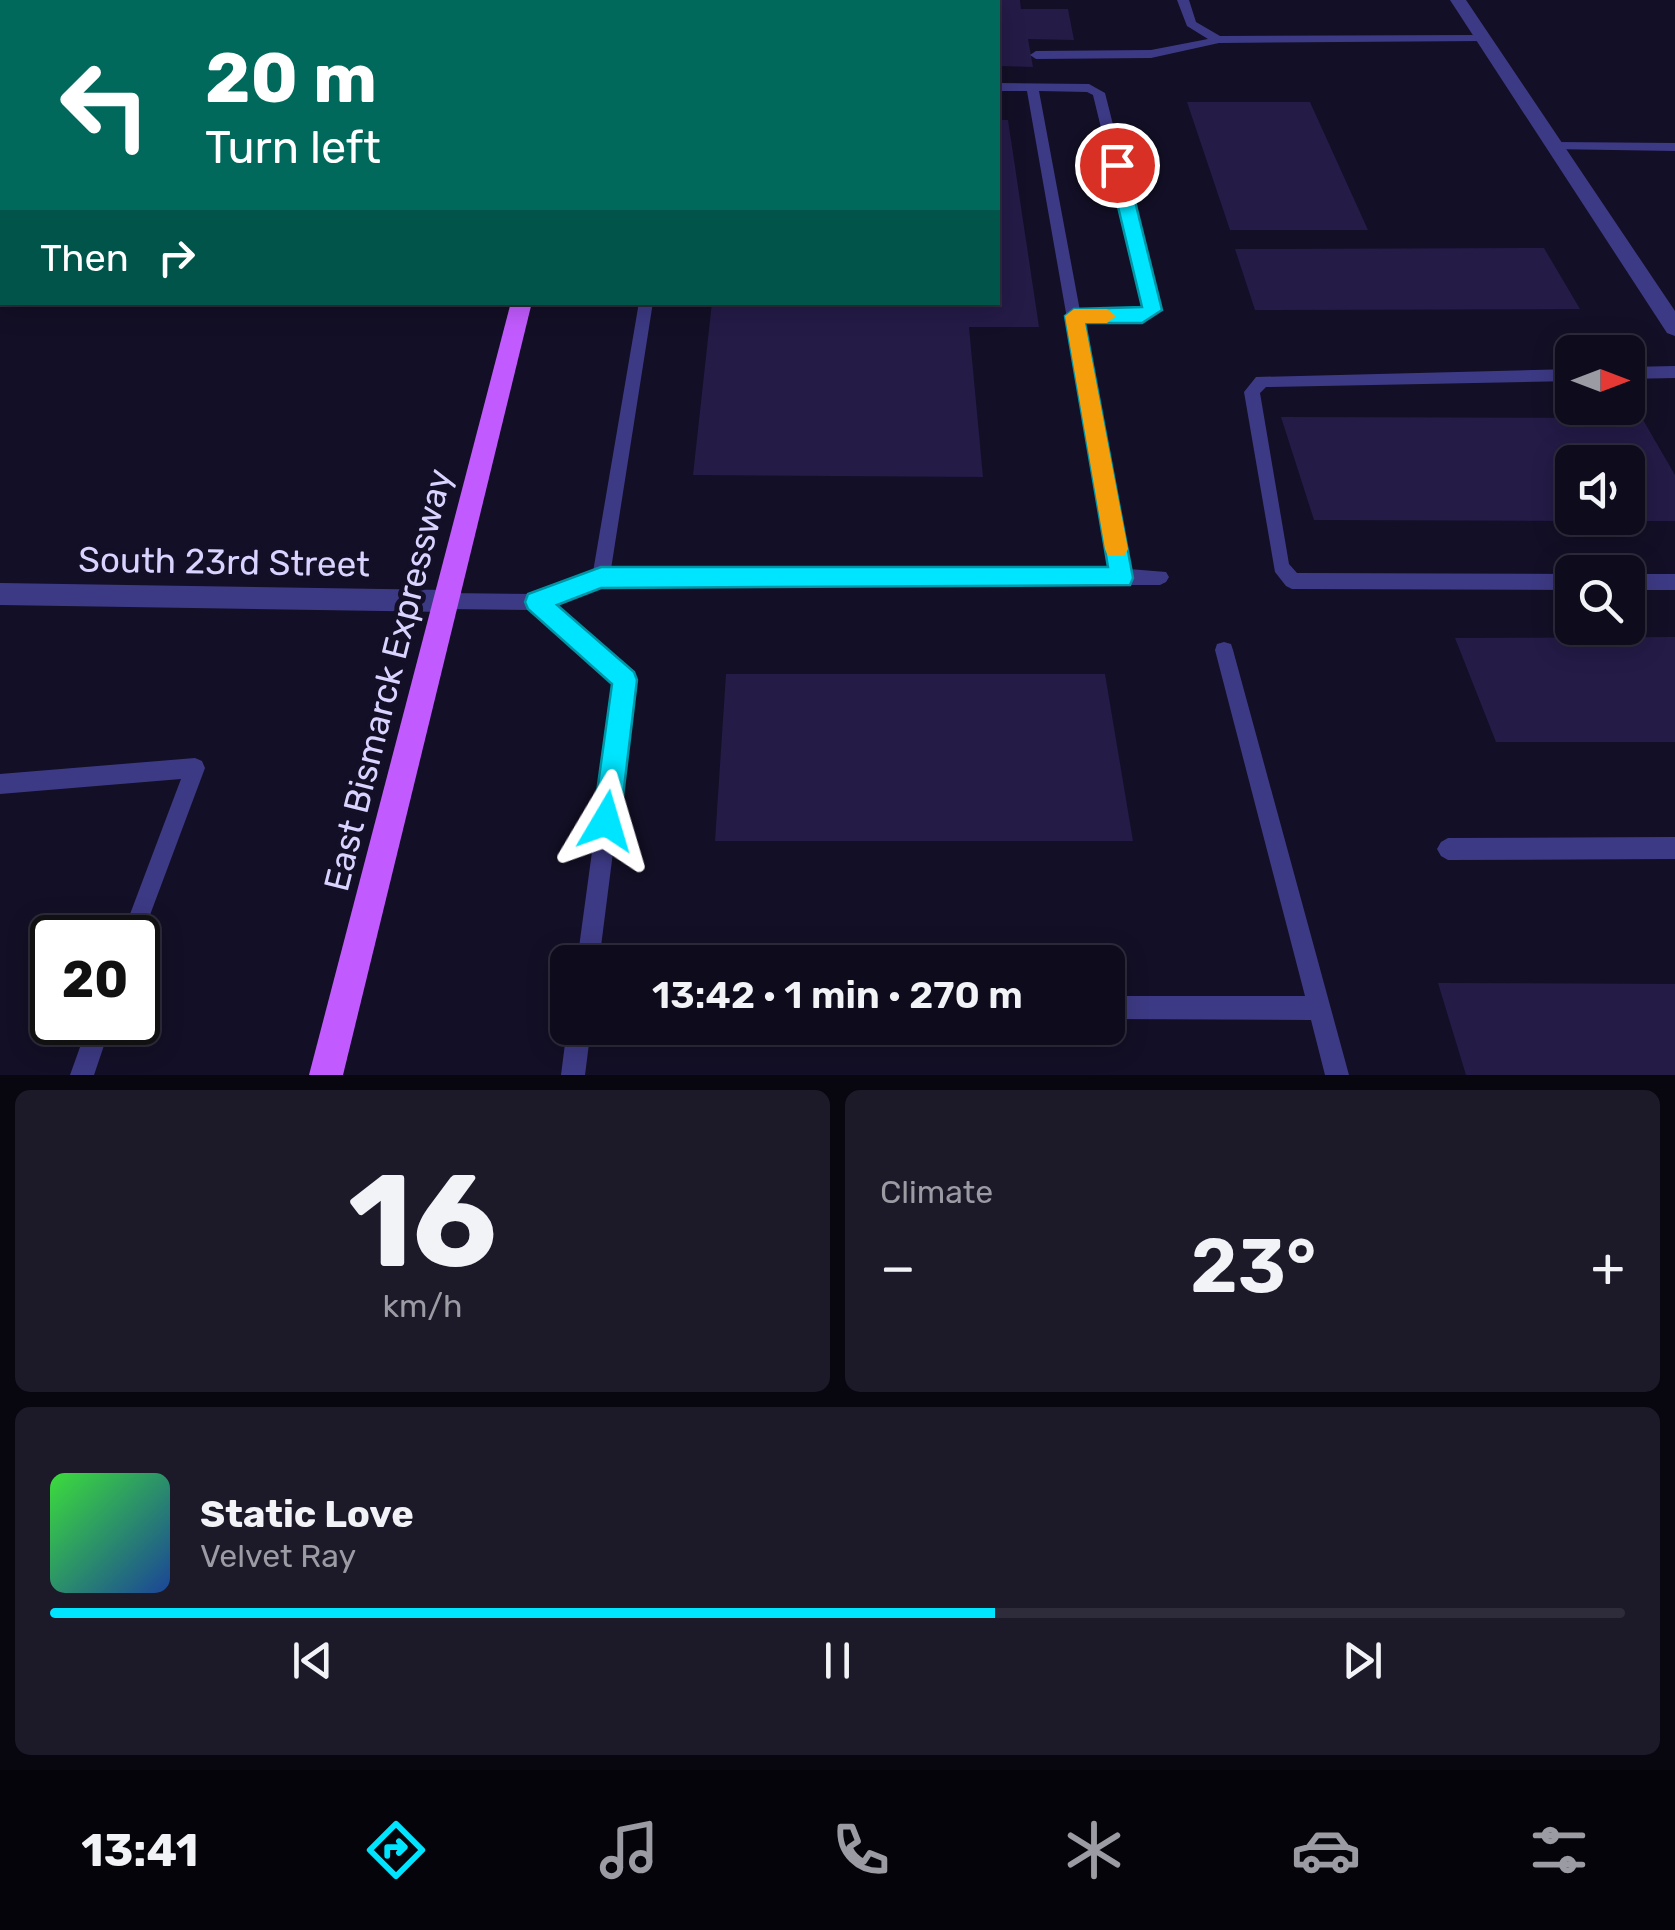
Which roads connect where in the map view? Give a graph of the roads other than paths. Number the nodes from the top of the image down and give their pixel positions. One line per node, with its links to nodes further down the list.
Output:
1 (1182, 0): 4 (lane)
2 (1458, 0): 3 (street)
3 (1484, 38): 4 (lane); 8 (street)
4 (1218, 40): 5 (lane)
5 (1036, 56)
6 (1000, 87): 7 (lane)
7 (1032, 87): 12 (lane); 12 (lane)
8 (1556, 146): 9 (lane); 13 (street)
9 (1675, 148)
10 (521, 305): 24 (main road, East Bismarck Expressway)
11 (646, 305): 17 (lane)
12 (1074, 316): 18 (lane)
13 (1675, 328)
14 (1675, 372): 15 (lane)
15 (1645, 373)
16 (1555, 374): 20 (lane)
17 (601, 578): 18 (lane); 25 (lane)
18 (1121, 578): 19 (lane)
19 (1160, 578)
20 (1555, 582)
21 (1645, 582): 22 (lane)
22 (1675, 582)
23 (0, 594): 24 (street, South 23rd Street)
24 (447, 600): 25 (lane); 37 (main road, East Bismarck Expressway)
25 (537, 602): 31 (lane)
26 (1224, 650): 33 (lane)
27 (0, 784): 30 (lane)
28 (1675, 848): 29 (lane)
29 (1448, 850)
30 (141, 915)
31 (590, 945)
32 (1125, 1008): 33 (lane)
33 (1319, 1008): 39 (lane)
34 (93, 1045): 36 (lane)
35 (577, 1045): 38 (lane)
36 (82, 1075)
37 (326, 1075)
38 (573, 1075)
39 (1337, 1075)

